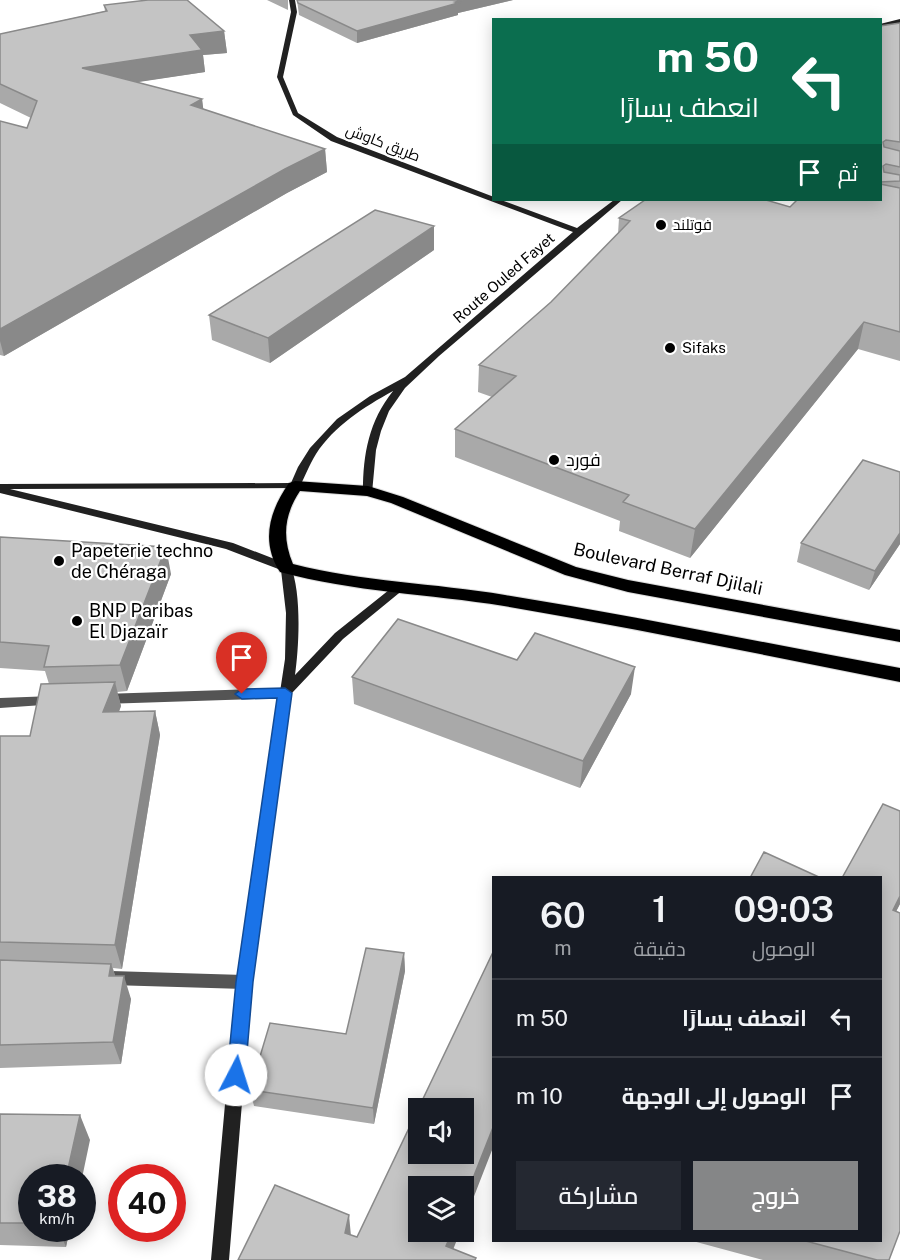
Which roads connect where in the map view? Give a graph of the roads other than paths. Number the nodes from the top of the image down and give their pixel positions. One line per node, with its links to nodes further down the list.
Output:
1 (292, 0): 4 (street, طريق كاوش)
2 (900, 21): 3 (street)
3 (882, 26)
4 (492, 199)
5 (498, 201): 7 (street, طريق كاوش)
6 (617, 201): 7 (street, Route Ouled Fayet)
7 (577, 231): 8 (street, Route Ouled Fayet)
8 (409, 378): 9 (street); 11 (street)
9 (296, 486): 10 (street); 11 (highway, Boulevard Berraf Djilali); 12 (highway)
10 (0, 488): 12 (street)
11 (368, 491): 14 (highway, Boulevard Berraf Djilali)
12 (286, 568): 13 (highway); 16 (street)
13 (398, 589): 15 (highway); 16 (street)
14 (900, 636)
15 (900, 675)
16 (285, 693): 17 (street); 21 (street)
17 (93, 699)
18 (69, 700): 19 (street)
19 (0, 703)
20 (93, 977): 21 (street)
21 (244, 982): 22 (street)
22 (220, 1260)

